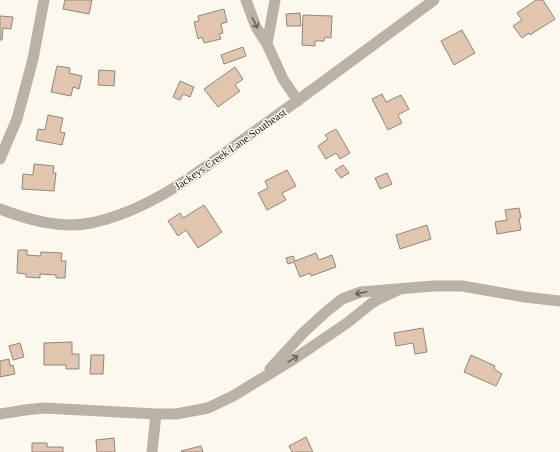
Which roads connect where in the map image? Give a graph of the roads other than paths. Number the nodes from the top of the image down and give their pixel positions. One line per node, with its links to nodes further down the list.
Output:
1 (44, 0): 7 (street)
2 (246, 0): 5 (street, one-way to 5)
3 (275, 0): 5 (street)
4 (434, 0): 6 (street, Jackeys Creek Lane Southeast)
5 (267, 44): 6 (street)
6 (298, 101): 8 (street, Jackeys Creek Lane Southeast)
7 (0, 158)
8 (0, 209)
9 (400, 289): 10 (street); 11 (street, one-way to 9); 11 (street, one-way to 11)
10 (560, 301)
11 (260, 380): 13 (street)
12 (0, 414): 13 (street)
13 (156, 414): 14 (street)
14 (152, 452)

